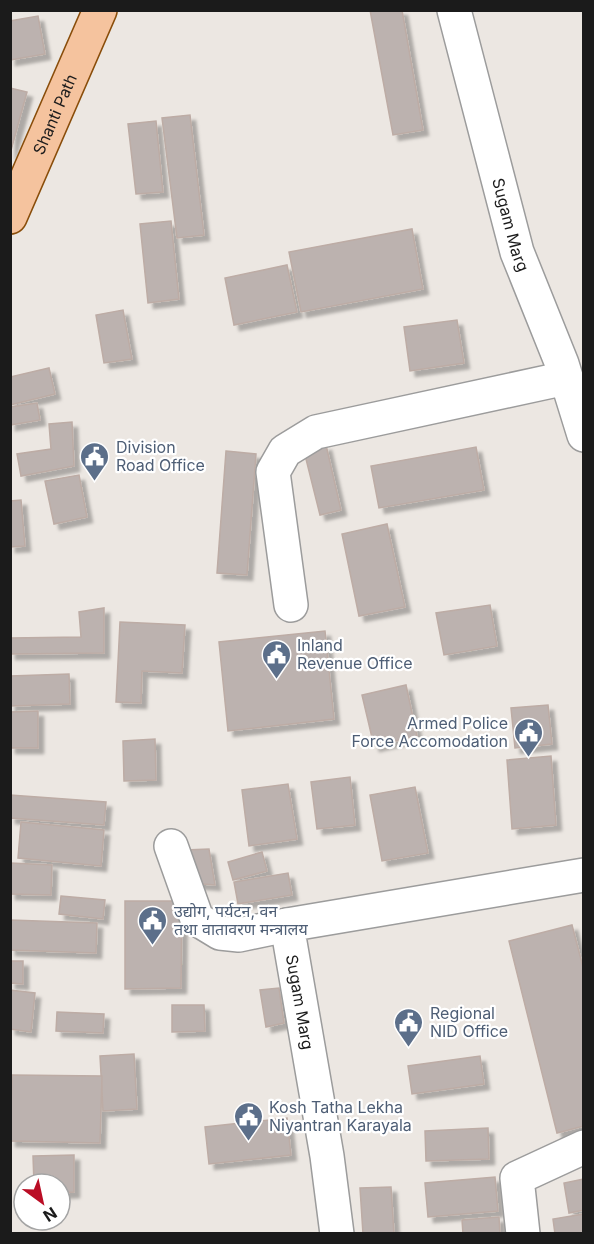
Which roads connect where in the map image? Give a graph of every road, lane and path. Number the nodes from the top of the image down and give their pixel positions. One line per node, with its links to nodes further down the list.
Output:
1 (100, 10): 3 (main road, Shanti Path)
2 (454, 10): 4 (street, Sugam Marg)
3 (10, 217)
4 (566, 378): 5 (street, Sugam Marg); 6 (street)
5 (584, 435)
6 (291, 605)
7 (171, 846): 9 (street)
8 (584, 875): 9 (street)
9 (287, 925): 11 (street, Sugam Marg)
10 (584, 1147): 12 (street)
11 (337, 1233)
12 (523, 1233)

